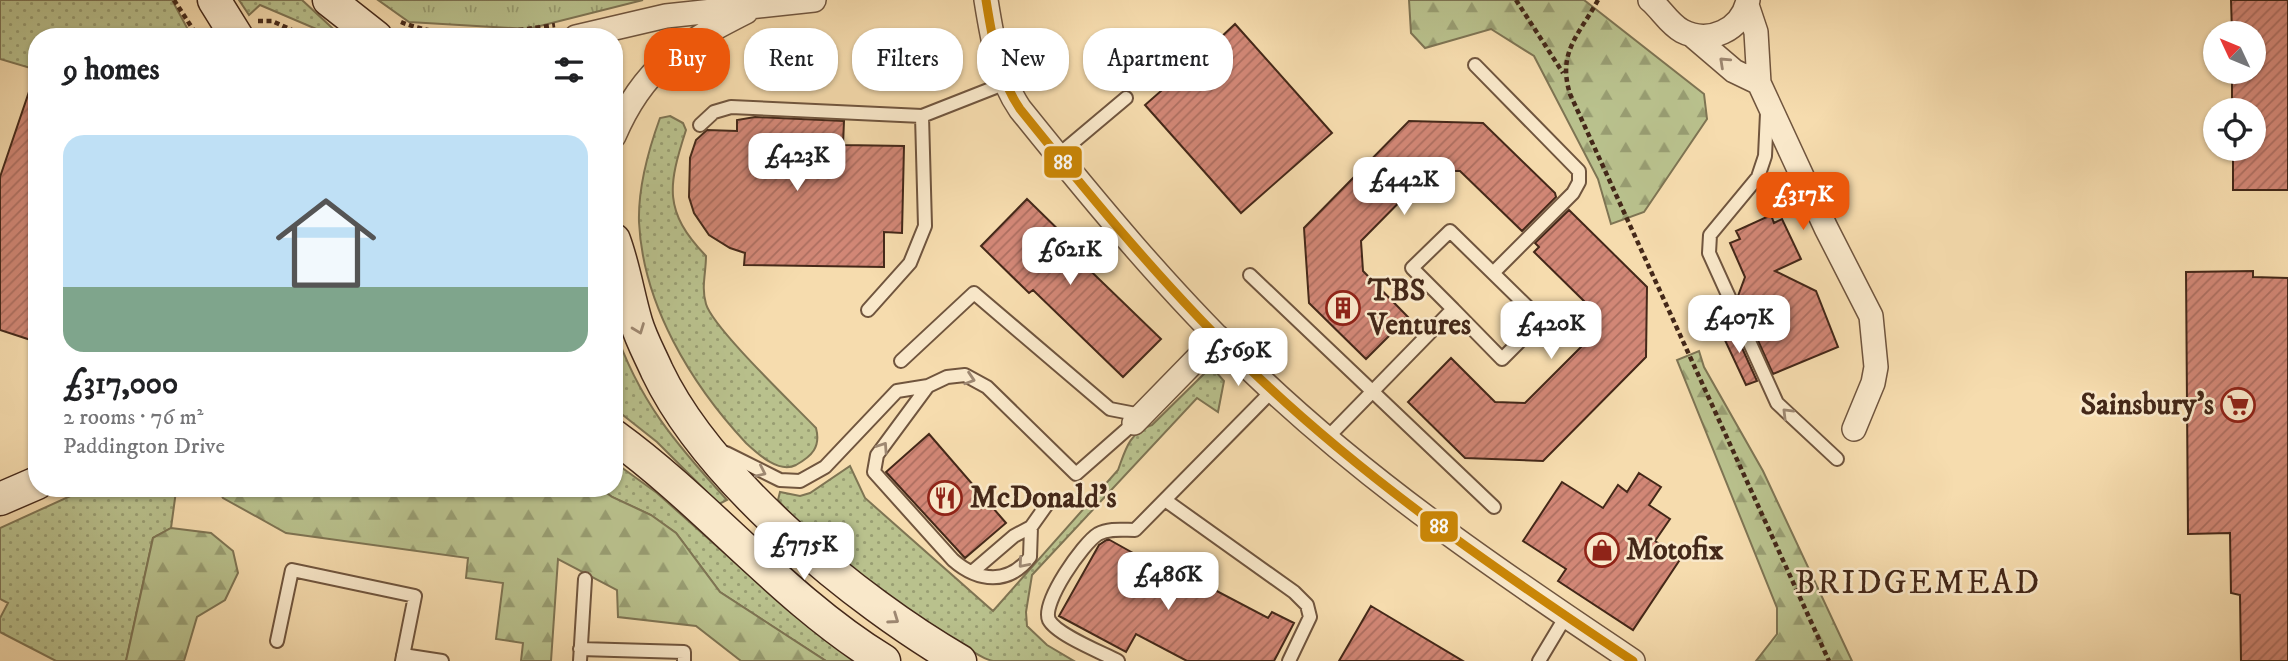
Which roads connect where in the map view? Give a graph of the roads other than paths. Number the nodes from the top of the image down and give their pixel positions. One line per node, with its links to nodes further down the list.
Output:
1 (214, 0): 8 (main road)
2 (329, 0): 9 (main road)
3 (814, 0): 7 (street)
4 (986, 0): 11 (street)
5 (1747, 2): 12 (street); 16 (street)
6 (1657, 3): 12 (street)
7 (758, 5): 10 (street); 19 (street)
8 (232, 28)
9 (365, 28)
10 (581, 28)
11 (992, 28)
12 (1693, 36): 16 (street, one-way to 12)
13 (1475, 65): 23 (lane)
14 (986, 91): 18 (lane)
15 (1010, 91): 21 (street)
16 (1763, 92): 33 (street); 37 (lane, one-way to 16)
17 (1126, 98): 21 (lane)
18 (922, 116): 20 (lane); 26 (lane)
19 (623, 118)
20 (700, 125)
21 (1057, 156): 27 (street)
22 (623, 273): 35 (main road, one-way to 35)
23 (1493, 273): 25 (lane); 25 (lane)
24 (1250, 275): 31 (lane)
25 (1453, 309): 31 (lane)
26 (868, 310)
27 (1218, 337): 30 (street); 32 (street)
28 (901, 360): 32 (lane)
29 (928, 386): 32 (lane, one-way to 32); 35 (lane, one-way to 29); 44 (lane, one-way to 29)
30 (1273, 390): 34 (street); 40 (lane)
31 (1372, 390): 34 (lane); 42 (lane)
32 (1137, 419)
33 (1854, 429)
34 (1328, 438): 46 (street)
35 (701, 439): 53 (main road, one-way to 53)
36 (623, 443): 52 (main road)
37 (1837, 459)
38 (28, 487): 39 (main road)
39 (0, 499)
40 (1165, 500): 54 (lane); 55 (lane)
41 (1048, 503): 43 (lane)
42 (1494, 508)
43 (1031, 527): 44 (lane); 44 (lane, one-way to 44)
44 (972, 572)
45 (585, 579): 48 (lane)
46 (1566, 616): 56 (lane); 57 (street)
47 (277, 641): 49 (lane)
48 (580, 655): 51 (lane)
49 (403, 658): 50 (lane)
50 (442, 661)
51 (684, 661)
52 (884, 661)
53 (960, 661)
54 (1118, 661)
55 (1289, 661)
56 (1539, 661)
57 (1633, 661)

